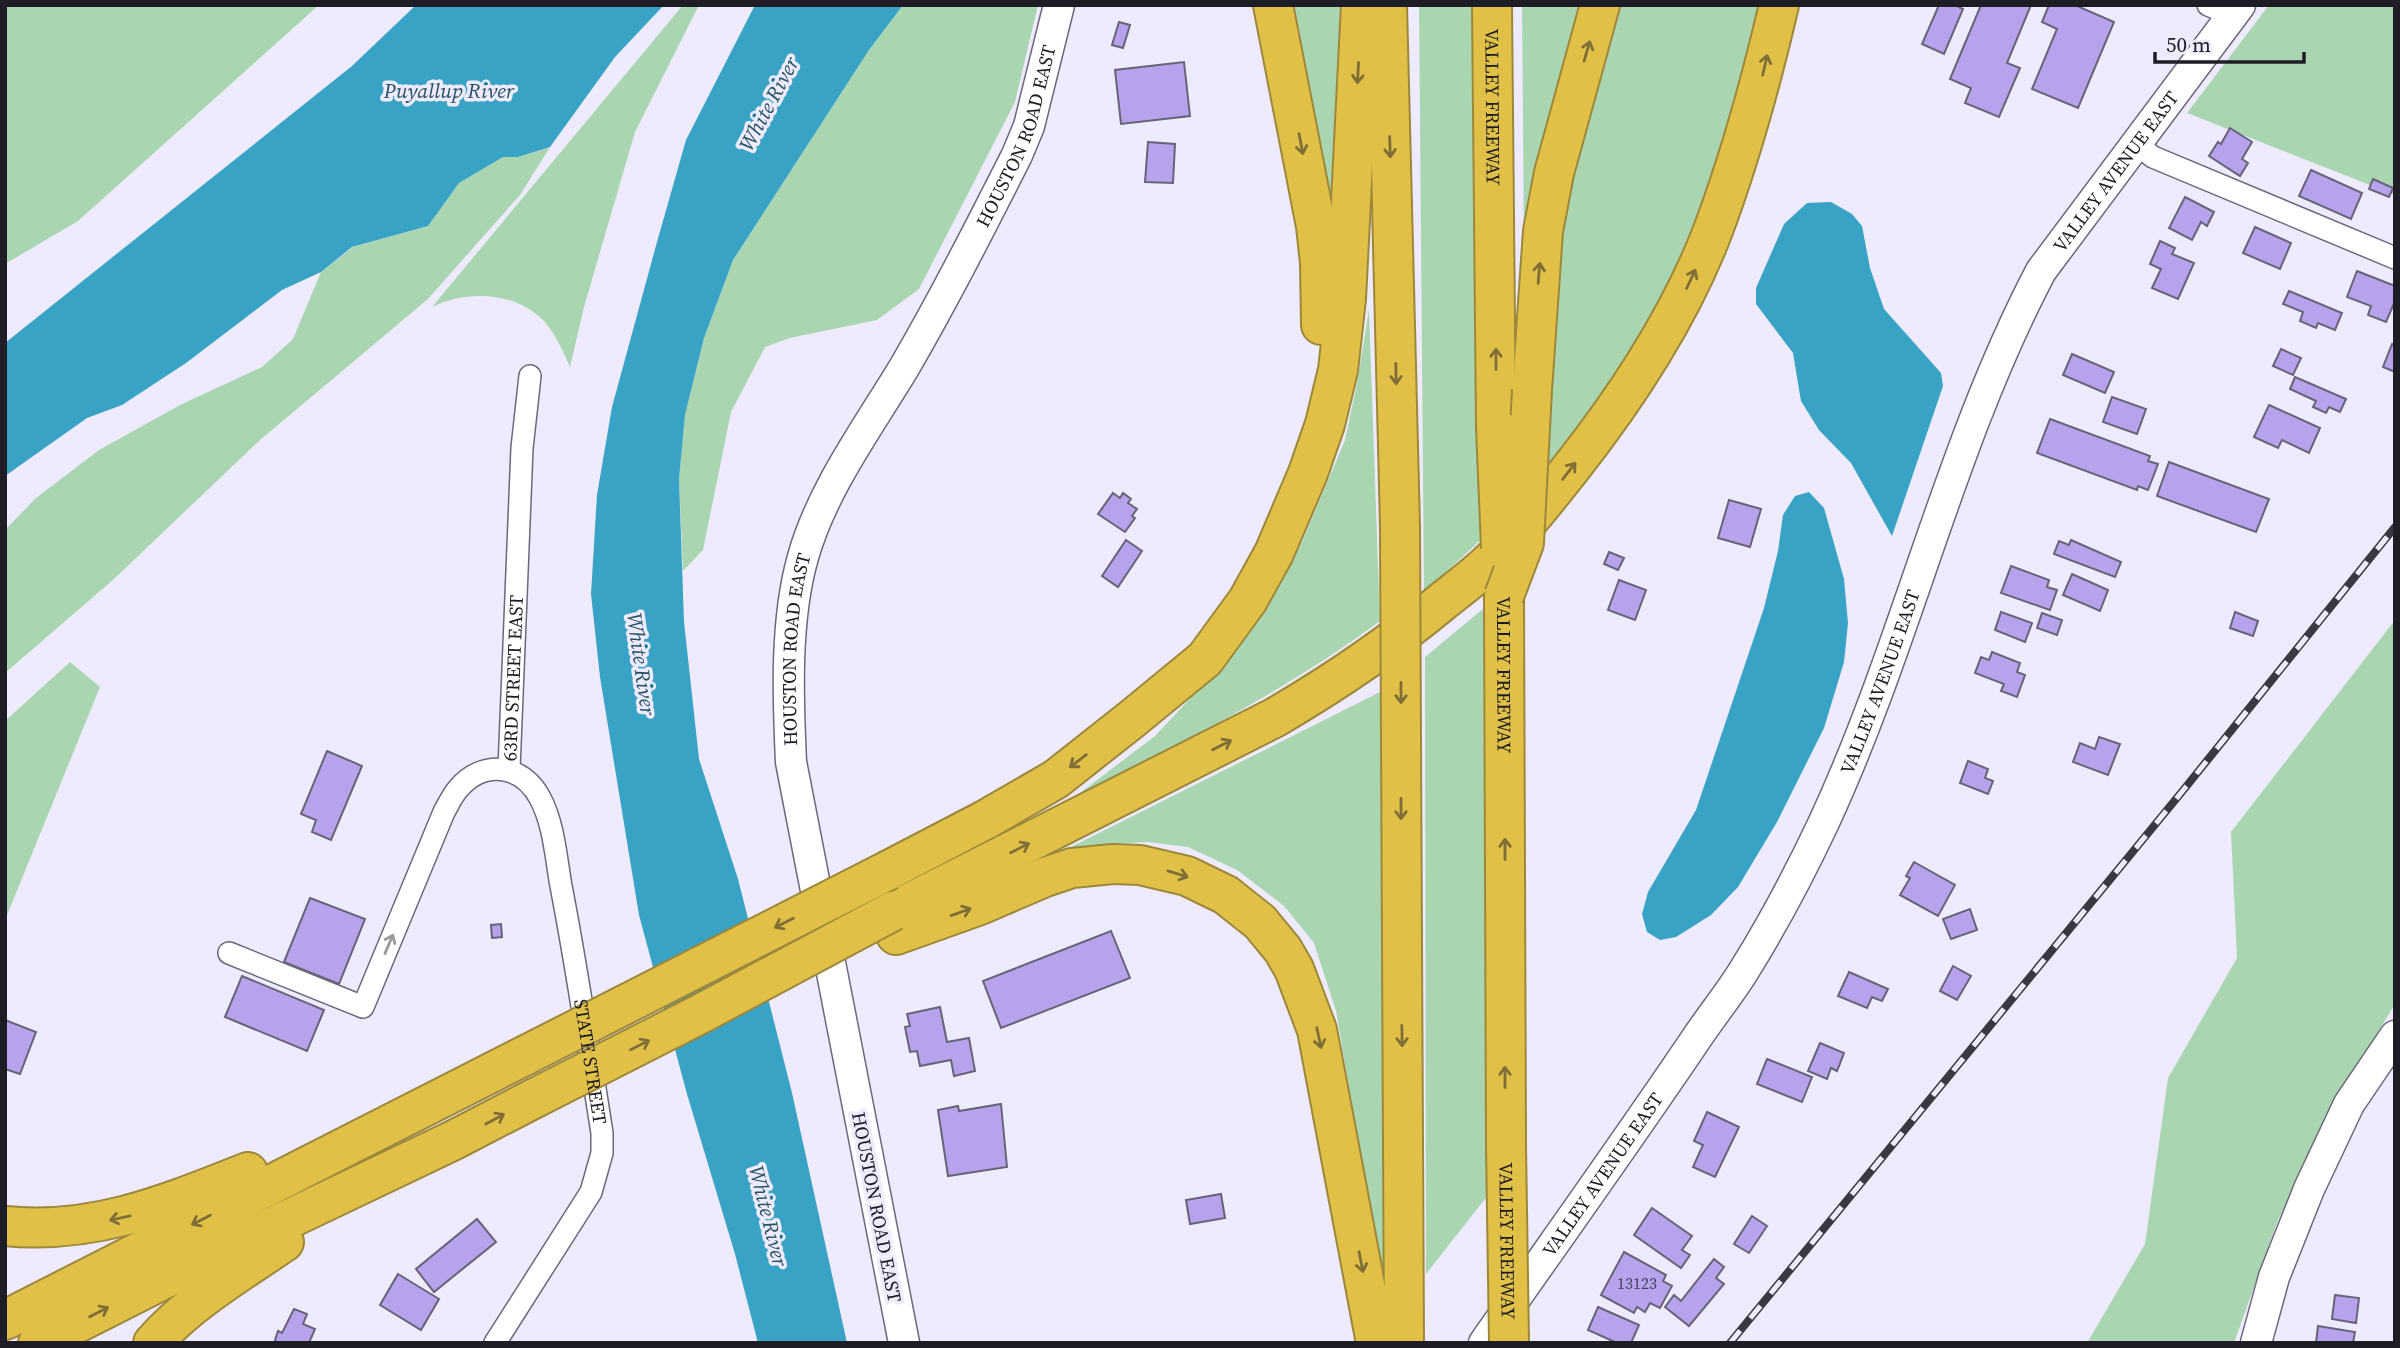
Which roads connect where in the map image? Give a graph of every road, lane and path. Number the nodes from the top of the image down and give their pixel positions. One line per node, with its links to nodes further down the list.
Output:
1 (1059, 5): 26 (street, HOUSTON ROAD EAST)
2 (1273, 5): 13 (highway, one-way to 13)
3 (1361, 5): 13 (highway, one-way to 13)
4 (1387, 5): 22 (highway, one-way to 22, bridge)
5 (1492, 5): 12 (highway, VALLEY FREEWAY, one-way to 5, bridge)
6 (1600, 5): 12 (highway, one-way to 6, bridge)
7 (1779, 5): 15 (highway, one-way to 7)
8 (2227, 9): 9 (street, VALLEY AVENUE EAST)
9 (2135, 144): 10 (street); 28 (street, VALLEY AVENUE EAST)
10 (2395, 258)
11 (530, 376): 14 (street, 63RD STREET EAST)
12 (1504, 596): 29 (highway, VALLEY FREEWAY, one-way to 12, bridge)
13 (1132, 719): 18 (highway, one-way to 18, bridge)
14 (509, 769): 16 (street, 63RD STREET EAST, one-way to 14); 25 (street, STATE STREET)
15 (895, 923): 19 (highway, one-way to 15, bridge); 27 (highway, one-way to 27)
16 (229, 953)
17 (2395, 1036): 30 (street)
18 (481, 1078): 20 (highway, one-way to 20); 21 (highway, one-way to 21)
19 (454, 1140): 23 (highway, one-way to 19); 24 (highway)
20 (5, 1226)
21 (5, 1320)
22 (1404, 1326)
23 (38, 1343)
24 (153, 1343)
25 (495, 1343)
26 (904, 1343)
27 (1376, 1343)
28 (1484, 1343)
29 (1509, 1343)
30 (2256, 1343)

